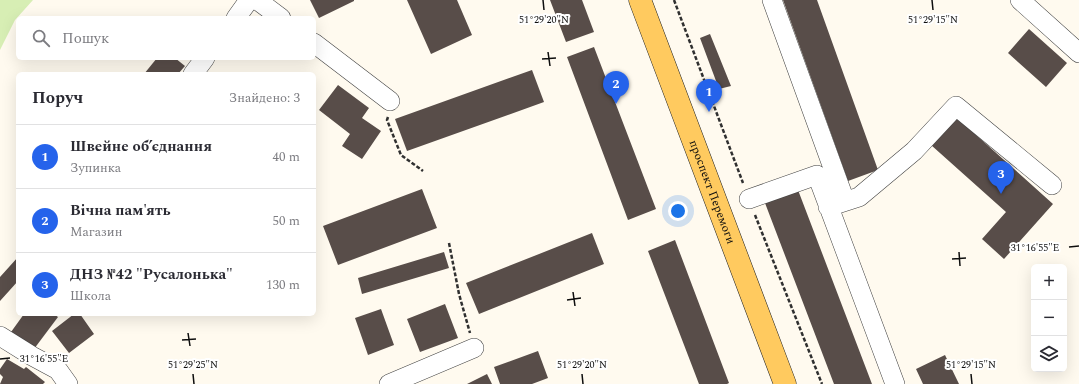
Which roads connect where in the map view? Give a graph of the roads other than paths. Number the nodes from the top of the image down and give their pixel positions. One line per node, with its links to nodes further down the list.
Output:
1 (249, 0): 6 (street)
2 (257, 0): 7 (street)
3 (640, 0): 20 (main road, проспект Перемоги)
4 (772, 0): 15 (street)
5 (1020, 0): 9 (street)
6 (237, 16)
7 (278, 16)
8 (316, 44): 12 (street)
9 (1079, 54)
10 (204, 60): 11 (street)
11 (194, 72)
12 (390, 100)
13 (1052, 185): 15 (street)
14 (749, 199): 15 (street)
15 (837, 204): 21 (street)
16 (0, 336): 18 (street)
17 (474, 348): 19 (street)
18 (68, 384)
19 (389, 384)
20 (785, 384)
21 (895, 384)

